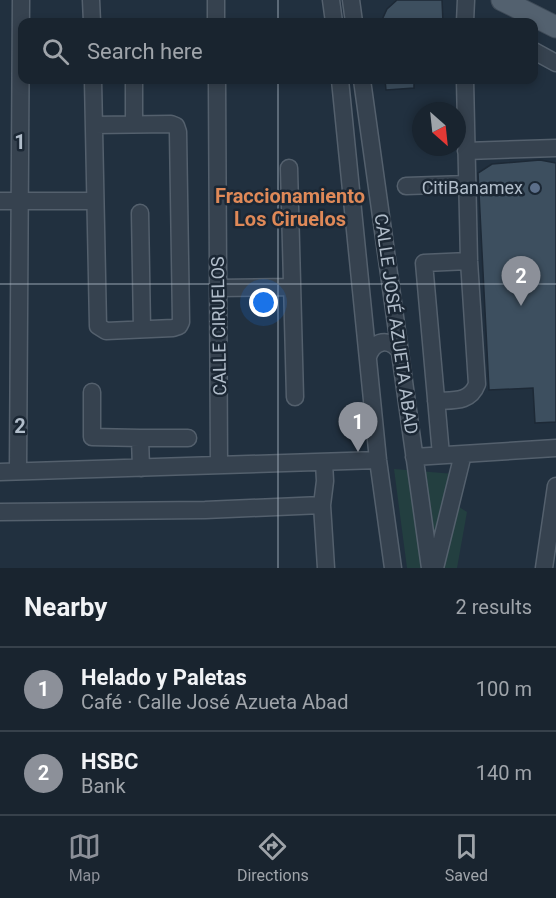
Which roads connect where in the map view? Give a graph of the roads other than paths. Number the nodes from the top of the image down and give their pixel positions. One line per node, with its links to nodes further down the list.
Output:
1 (21, 0): 7 (street)
2 (91, 0): 8 (street)
3 (216, 0): 9 (street)
4 (332, 0): 10 (street)
5 (351, 0): 11 (street)
6 (502, 0): 12 (main road)
7 (21, 18)
8 (92, 18)
9 (216, 18)
10 (334, 18)
11 (353, 18)
12 (556, 27)
13 (538, 53): 14 (street)
14 (556, 63)
15 (20, 84): 31 (street)
16 (93, 84): 24 (street)
17 (134, 84): 23 (street)
18 (217, 84): 38 (street, CALLE CIRUELOS)
19 (340, 84): 36 (street, CALLE JOSÉ AZUETA ABAD)
20 (363, 84): 35 (street, CALLE JOSÉ AZUETA ABAD)
21 (465, 84): 22 (street)
22 (465, 102)
23 (134, 124): 24 (street); 39 (street)
24 (94, 125): 32 (street)
25 (556, 148): 26 (street)
26 (466, 151): 28 (street)
27 (289, 168): 37 (street)
28 (467, 184): 29 (street); 34 (street)
29 (406, 186)
30 (0, 201): 31 (street)
31 (18, 201): 32 (street); 55 (street)
32 (95, 201): 39 (street)
33 (140, 213): 39 (street)
34 (469, 261): 44 (street); 44 (street)
35 (388, 268): 36 (street); 40 (street, CALLE JOSÉ AZUETA ABAD)
36 (361, 272): 41 (street, CALLE JOSÉ AZUETA ABAD)
37 (292, 286): 38 (street); 43 (street)
38 (219, 288): 53 (street, CALLE CIRUELOS)
39 (142, 329)
40 (400, 352): 41 (street); 50 (street, CALLE JOSÉ AZUETA ABAD)
41 (368, 357): 51 (street, CALLE JOSÉ AZUETA ABAD)
42 (92, 392): 45 (street)
43 (295, 397)
44 (436, 402): 49 (street)
45 (140, 438): 46 (street); 54 (street)
46 (188, 438)
47 (556, 448): 48 (street)
48 (463, 454): 49 (street); 63 (street)
49 (441, 455): 50 (street)
50 (414, 457): 62 (street, CALLE JOSÉ AZUETA ABAD)
51 (378, 460): 52 (street); 61 (street, CALLE JOSÉ AZUETA ABAD)
52 (324, 462): 53 (street); 58 (street)
53 (219, 465): 54 (street)
54 (141, 468): 55 (street)
55 (18, 471): 56 (street)
56 (0, 472)
57 (556, 486): 64 (street)
58 (322, 505): 59 (street); 60 (street)
59 (0, 512)
60 (326, 568)
61 (393, 568)
62 (430, 568)
63 (435, 568)
64 (544, 568)

